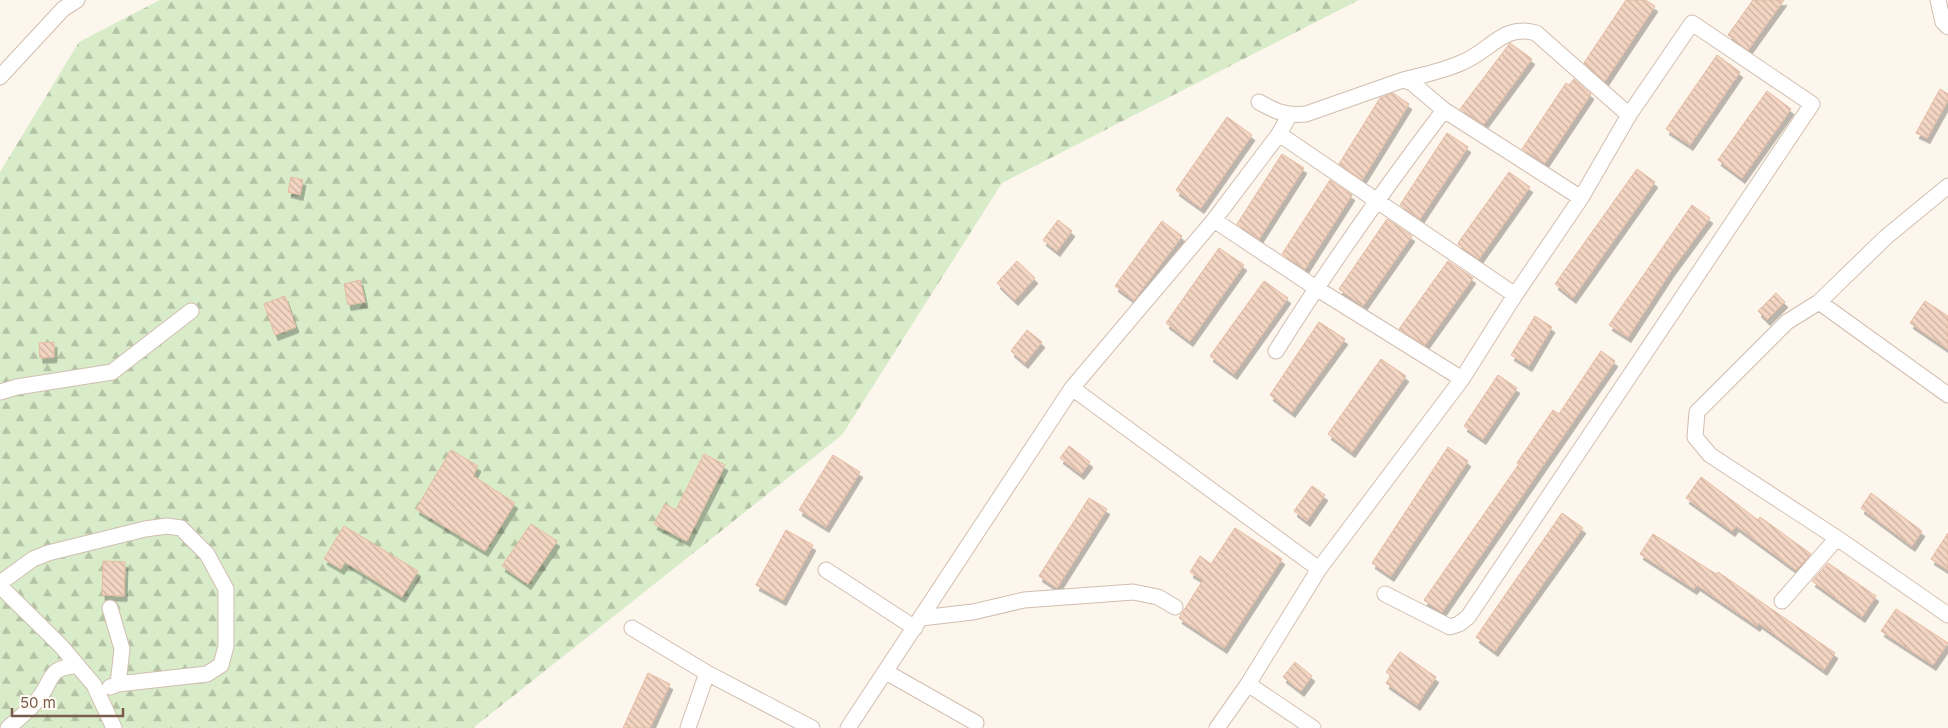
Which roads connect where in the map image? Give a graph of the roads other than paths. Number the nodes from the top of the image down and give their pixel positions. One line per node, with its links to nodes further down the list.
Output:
1 (77, 0): 4 (street)
2 (1938, 0): 3 (street)
3 (1948, 27)
4 (0, 77)
5 (1403, 80): 7 (street); 8 (street); 9 (street)
6 (1259, 102): 9 (street)
7 (1444, 110): 12 (street); 13 (street)
8 (1629, 115): 12 (street); 28 (street)
9 (1289, 116): 10 (street)
10 (1279, 134): 13 (street); 14 (street)
11 (1948, 186): 17 (street)
12 (1581, 198): 16 (street)
13 (1377, 199): 15 (street); 16 (street)
14 (1214, 220): 15 (street); 21 (street)
15 (1316, 288): 19 (street); 20 (street)
16 (1515, 295): 20 (street)
17 (1819, 302): 23 (street); 24 (street)
18 (191, 311): 22 (street)
19 (1276, 351)
20 (1462, 379): 25 (street)
21 (1072, 388): 25 (street); 33 (street)
22 (0, 392)
23 (1948, 395)
24 (1837, 538): 29 (street); 32 (street)
25 (1319, 569): 39 (street)
26 (826, 570): 33 (street)
27 (0, 584): 35 (street); 38 (street)
28 (1385, 594)
29 (1782, 601)
30 (1175, 607): 33 (street)
31 (110, 608): 38 (street)
32 (1948, 615)
33 (918, 623): 37 (street)
34 (632, 628): 36 (street)
35 (78, 666): 40 (street); 42 (street)
36 (707, 672): 44 (street); 45 (street)
37 (886, 672): 41 (street); 46 (street)
38 (118, 684): 40 (street)
39 (1248, 684): 47 (street); 48 (street)
40 (97, 691): 43 (street)
41 (976, 723)
42 (8, 728)
43 (114, 728)
44 (688, 728)
45 (812, 728)
46 (848, 728)
47 (1217, 728)
48 (1313, 728)

